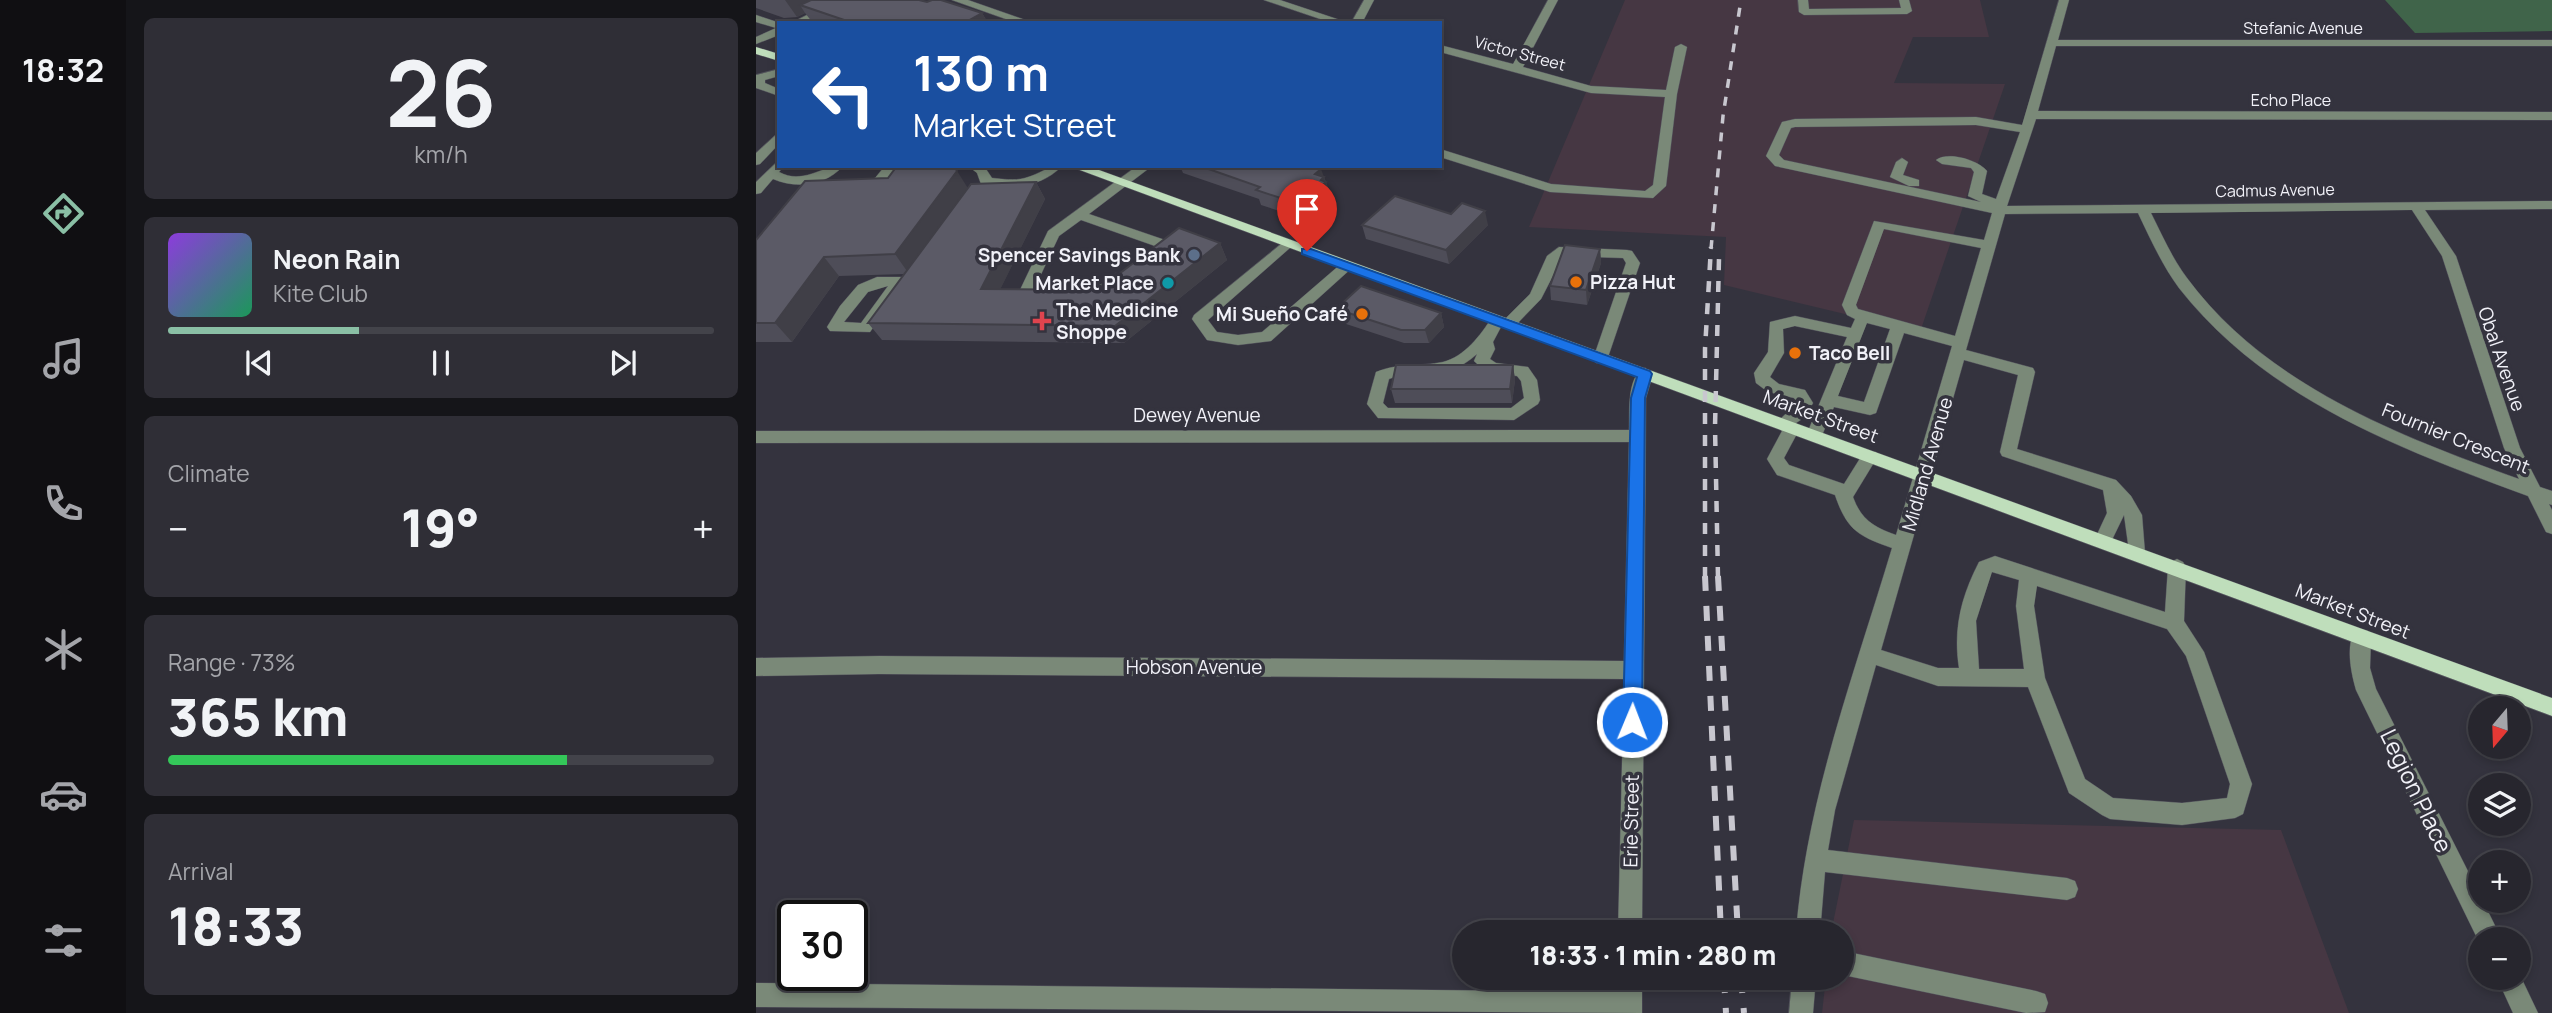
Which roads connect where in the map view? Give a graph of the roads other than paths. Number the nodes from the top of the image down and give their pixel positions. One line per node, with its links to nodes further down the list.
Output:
1 (846, 0): 10 (street)
2 (957, 0): 11 (street)
3 (1269, 0): 12 (street)
4 (1369, 0): 13 (street)
5 (1553, 0): 23 (street)
6 (1803, 0): 7 (street)
7 (1904, 0)
8 (2064, 0): 17 (street, Midland Avenue)
9 (756, 19): 14 (street)
10 (800, 21)
11 (1023, 21)
12 (1337, 21)
13 (1357, 21)
14 (777, 28)
15 (777, 30): 16 (street)
16 (756, 41)
17 (2054, 43): 18 (street, Stefanic Avenue); 29 (street, Midland Avenue)
18 (2552, 43)
19 (1681, 47): 27 (street)
20 (1442, 49): 23 (street, Victor Street)
21 (756, 50): 22 (main road)
22 (777, 57)
23 (1517, 68): 27 (street, Victor Street)
24 (777, 73): 25 (street)
25 (758, 81): 26 (street)
26 (777, 92)
27 (1671, 94): 31 (street)
28 (2552, 116): 29 (street, Echo Place)
29 (2029, 122): 49 (street, Midland Avenue); 49 (street, Echo Place)
30 (777, 137): 32 (street)
31 (1442, 154)
32 (757, 157)
33 (1942, 160): 46 (street)
34 (1902, 162): 46 (street)
35 (775, 168): 43 (street); 45 (street)
36 (792, 168): 43 (street)
37 (834, 168): 43 (street)
38 (890, 168): 43 (street)
39 (1052, 168): 42 (street)
40 (1080, 168): 44 (main road, Market Street)
41 (1143, 168): 44 (street)
42 (982, 175)
43 (816, 181)
44 (1121, 183): 51 (street); 52 (main road, Market Street)
45 (756, 190)
46 (1975, 196): 49 (street)
47 (2415, 205): 48 (street, Cadmus Avenue); 50 (street, Cadmus Avenue); 76 (street, Obal Avenue)
48 (2552, 205)
49 (2000, 207): 50 (street, Cadmus Avenue); 53 (street, Midland Avenue)
50 (2143, 210): 76 (street, Fournier Crescent)
51 (1079, 215): 54 (street); 57 (street)
52 (1286, 244): 56 (main road, Market Street); 56 (street)
53 (1989, 245): 59 (street); 64 (street, Midland Avenue)
54 (1142, 257)
55 (930, 259): 58 (street)
56 (1347, 266): 60 (main road, Market Street)
57 (1124, 271)
58 (898, 282)
59 (1863, 317): 61 (street); 62 (street)
60 (1502, 323): 63 (street); 65 (main road, Market Street); 65 (street)
61 (1899, 326): 64 (street); 67 (street)
62 (1856, 334): 67 (street); 68 (street)
63 (1485, 342): 63 (street)
64 (1961, 348): 74 (street, Midland Avenue); 75 (street)
65 (1601, 359): 66 (main road, Market Street)
66 (1645, 374): 69 (main road, Market Street); 70 (street, Erie Street)
67 (1833, 393): 68 (street); 71 (street)
68 (1799, 394): 69 (street)
69 (1787, 426): 71 (main road, Market Street); 77 (street)
70 (1638, 436): 72 (street, Dewey Avenue); 89 (street, Erie Street)
71 (1814, 436): 73 (main road, Market Street)
72 (756, 437)
73 (1870, 456): 74 (main road, Market Street); 77 (street)
74 (1924, 476): 80 (main road, Market Street); 81 (street, Midland Avenue)
75 (2110, 485): 80 (street); 82 (street)
76 (2531, 490): 78 (street, Fournier Crescent); 79 (street, Obal Avenue)
77 (1842, 491): 81 (street)
78 (2552, 498)
79 (2552, 527)
80 (2103, 541): 82 (main road, Market Street)
81 (1903, 545): 87 (street, Midland Avenue)
82 (2136, 553): 83 (main road, Market Street)
83 (2177, 567): 85 (street); 86 (main road, Market Street)
84 (2029, 576): 85 (street); 90 (street); 91 (street)
85 (2174, 623): 91 (street)
86 (2361, 637): 92 (main road, Market Street); 97 (street, Legion Place)
87 (1871, 655): 90 (street); 93 (street, Midland Avenue)
88 (756, 667): 89 (street, Hobson Avenue)
89 (1633, 670): 95 (street, Erie Street)
90 (1970, 677): 91 (street)
91 (2035, 678)
92 (2552, 707)
93 (1816, 860): 94 (street); 96 (street, Midland Avenue)
94 (2067, 889)
95 (1630, 920)
96 (1809, 920)
97 (2484, 927)
98 (1854, 965): 103 (street)
99 (1630, 990): 104 (street)
100 (1803, 990): 105 (street)
101 (2514, 990): 106 (street)
102 (756, 995): 104 (street)
103 (2036, 1003)
104 (1630, 1009)
105 (1801, 1013)
106 (2526, 1013)

